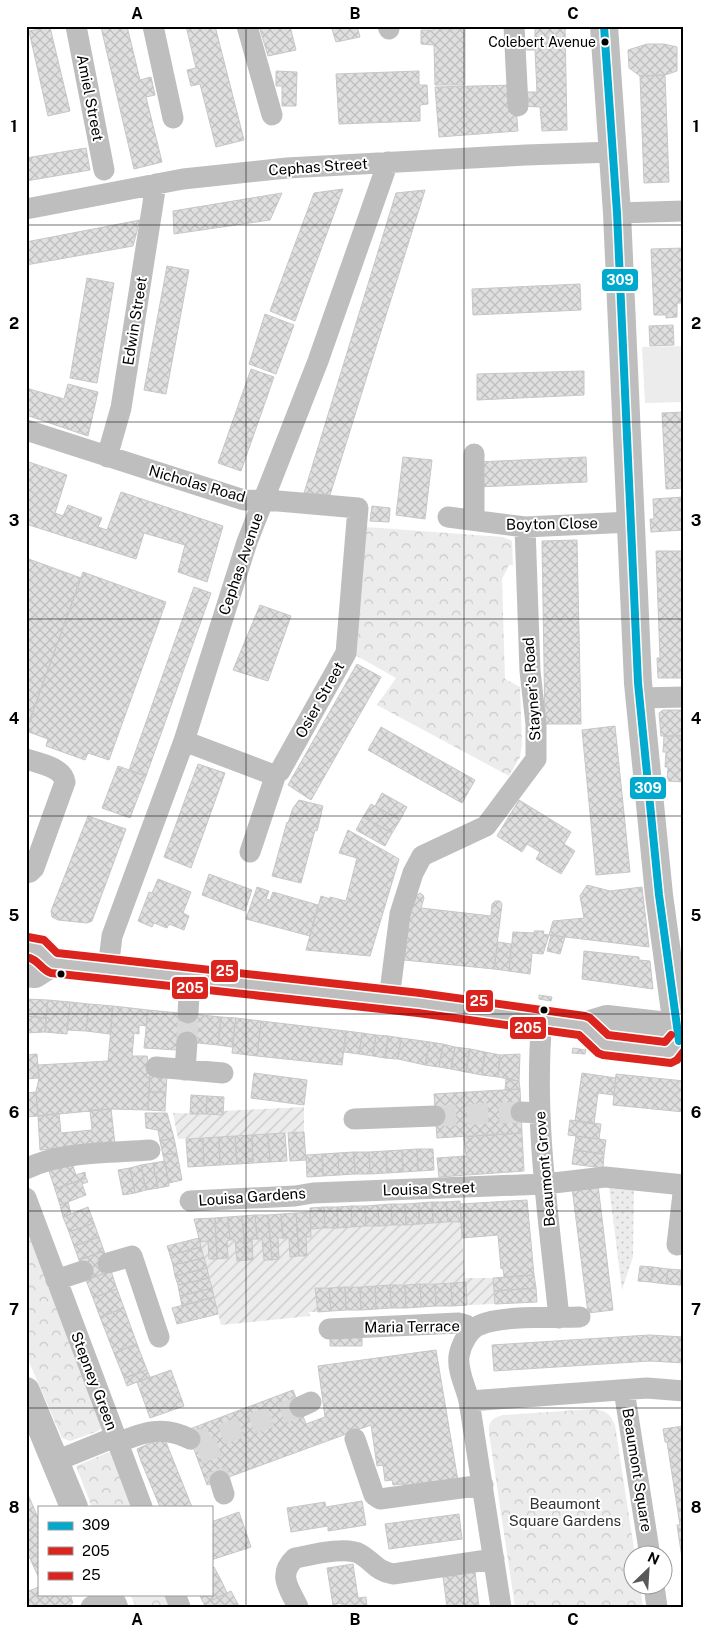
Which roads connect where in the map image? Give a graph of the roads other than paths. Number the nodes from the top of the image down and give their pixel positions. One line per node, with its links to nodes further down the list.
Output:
1 (76, 26): 11 (street, Amiel Street)
2 (153, 26): 8 (street)
3 (247, 26): 7 (street)
4 (514, 26): 6 (street)
5 (604, 26): 9 (main road)
6 (518, 106)
7 (272, 115)
8 (173, 118)
9 (614, 152): 10 (street, Cephas Street); 15 (main road)
10 (388, 162): 12 (street, Cephas Street); 19 (street, Cephas Avenue)
11 (104, 170)
12 (156, 184): 13 (street, Cephas Street); 18 (street, Edwin Street)
13 (26, 209)
14 (684, 211): 15 (street)
15 (617, 213): 22 (main road)
16 (26, 430): 18 (street, Nicholas Road)
17 (474, 454): 21 (street)
18 (107, 457): 19 (street, Nicholas Road)
19 (263, 501): 23 (street, Nicholas Road); 27 (street, Cephas Avenue)
20 (448, 517): 21 (street, Boyton Close)
21 (474, 520): 24 (street, Boyton Close)
22 (631, 522): 24 (street, Boyton Close); 26 (main road)
23 (356, 523): 29 (street, Osier Street)
24 (525, 526): 37 (street, Stayner's Road)
25 (684, 697): 26 (street)
26 (639, 698): 40 (main road)
27 (184, 741): 29 (street); 34 (street, Cephas Avenue)
28 (26, 759): 31 (street)
29 (276, 774): 30 (street, Osier Street)
30 (250, 852)
31 (26, 873)
32 (26, 947): 33 (main road)
33 (52, 963): 34 (main road); 35 (main road)
34 (108, 969): 36 (main road)
35 (26, 972)
36 (190, 978): 37 (main road); 38 (street)
37 (389, 999): 39 (main road)
38 (188, 1013)
39 (542, 1020): 40 (main road); 49 (street, Beaumont Grove)
40 (681, 1041)
41 (187, 1042): 43 (street)
42 (156, 1067): 43 (street)
43 (185, 1070): 44 (street)
44 (223, 1073)
45 (435, 1116): 46 (street)
46 (354, 1119)
47 (150, 1150): 48 (street)
48 (26, 1169)
49 (545, 1184): 50 (street, Louisa Street); 53 (street, Louisa Street); 58 (street, Beaumont Grove)
50 (313, 1193): 52 (street, Louisa Gardens)
51 (26, 1198): 56 (street, Stepney Green)
52 (190, 1202)
53 (677, 1245)
54 (108, 1263): 61 (street)
55 (83, 1271): 56 (street)
56 (56, 1280): 67 (street, Stepney Green)
57 (580, 1317): 58 (street, Maria Terrace)
58 (559, 1318): 60 (street, Maria Terrace)
59 (329, 1329): 60 (street, Maria Terrace)
60 (472, 1330): 65 (street)
61 (159, 1337)
62 (624, 1390): 63 (street); 65 (street, Beaumont Square); 73 (street, Beaumont Square)
63 (684, 1391)
64 (28, 1400): 69 (main road)
65 (469, 1401): 70 (street)
66 (190, 1439): 67 (street)
67 (116, 1440): 69 (street); 72 (street, Stepney Green)
68 (355, 1440): 70 (street)
69 (56, 1461): 71 (main road)
70 (483, 1484): 74 (street)
71 (74, 1506)
72 (142, 1506)
73 (648, 1546)
74 (494, 1559): 77 (street); 78 (street)
75 (105, 1596): 76 (street)
76 (91, 1607)
77 (298, 1607)
78 (501, 1607)

